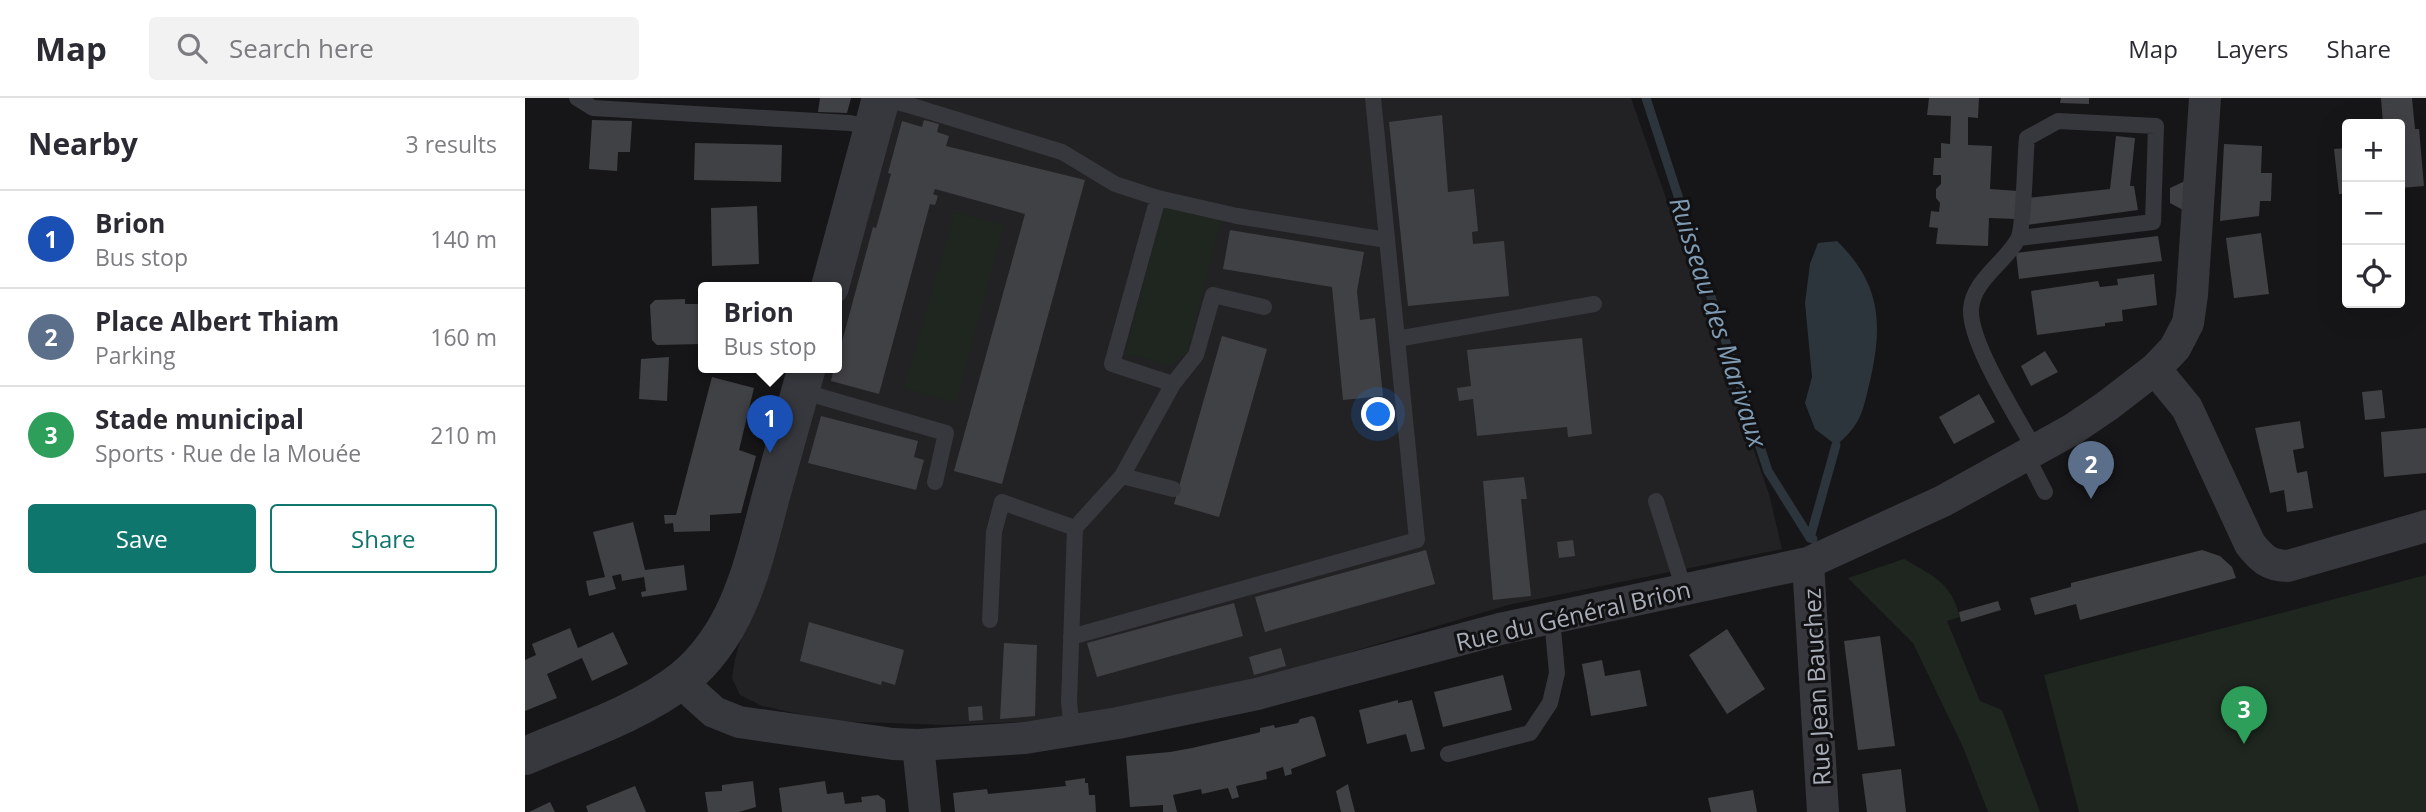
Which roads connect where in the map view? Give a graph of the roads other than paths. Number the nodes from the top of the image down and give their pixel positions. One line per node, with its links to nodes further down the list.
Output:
1 (577, 98): 4 (lane)
2 (1373, 98): 7 (lane)
3 (2205, 98): 12 (street, Rue du Général Brion)
4 (878, 108): 5 (lane); 8 (street)
5 (1158, 198): 7 (lane); 14 (lane)
6 (2019, 237): 6 (lane); 15 (lane)
7 (1387, 240): 11 (lane)
8 (831, 282)
9 (1594, 304): 11 (lane)
10 (1264, 307): 14 (lane)
11 (1397, 339): 27 (lane)
12 (2155, 369): 15 (street, Rue du Général Brion); 21 (street)
13 (804, 379): 17 (lane); 28 (street)
14 (1173, 384): 16 (lane)
15 (2030, 452): 19 (lane); 23 (street, Rue du Général Brion)
16 (1122, 476): 18 (lane); 22 (lane)
17 (935, 482)
18 (1173, 489)
19 (2045, 492)
20 (1656, 501): 24 (lane)
21 (2426, 526)
22 (1075, 528): 26 (lane); 27 (lane)
23 (1808, 563): 24 (street, Rue du Général Brion); 34 (street, Rue Jean Bauchez)
24 (1684, 589): 25 (street, Rue du Général Brion)
25 (1552, 618): 29 (street, Rue du Général Brion); 31 (lane)
26 (990, 620)
27 (1071, 637): 29 (lane)
28 (682, 680): 30 (street, Rue du Général Brion); 32 (street)
29 (1072, 731): 30 (street, Rue du Général Brion)
30 (918, 745): 33 (street)
31 (1448, 754)
32 (525, 756)
33 (925, 812)
34 (1822, 812)

